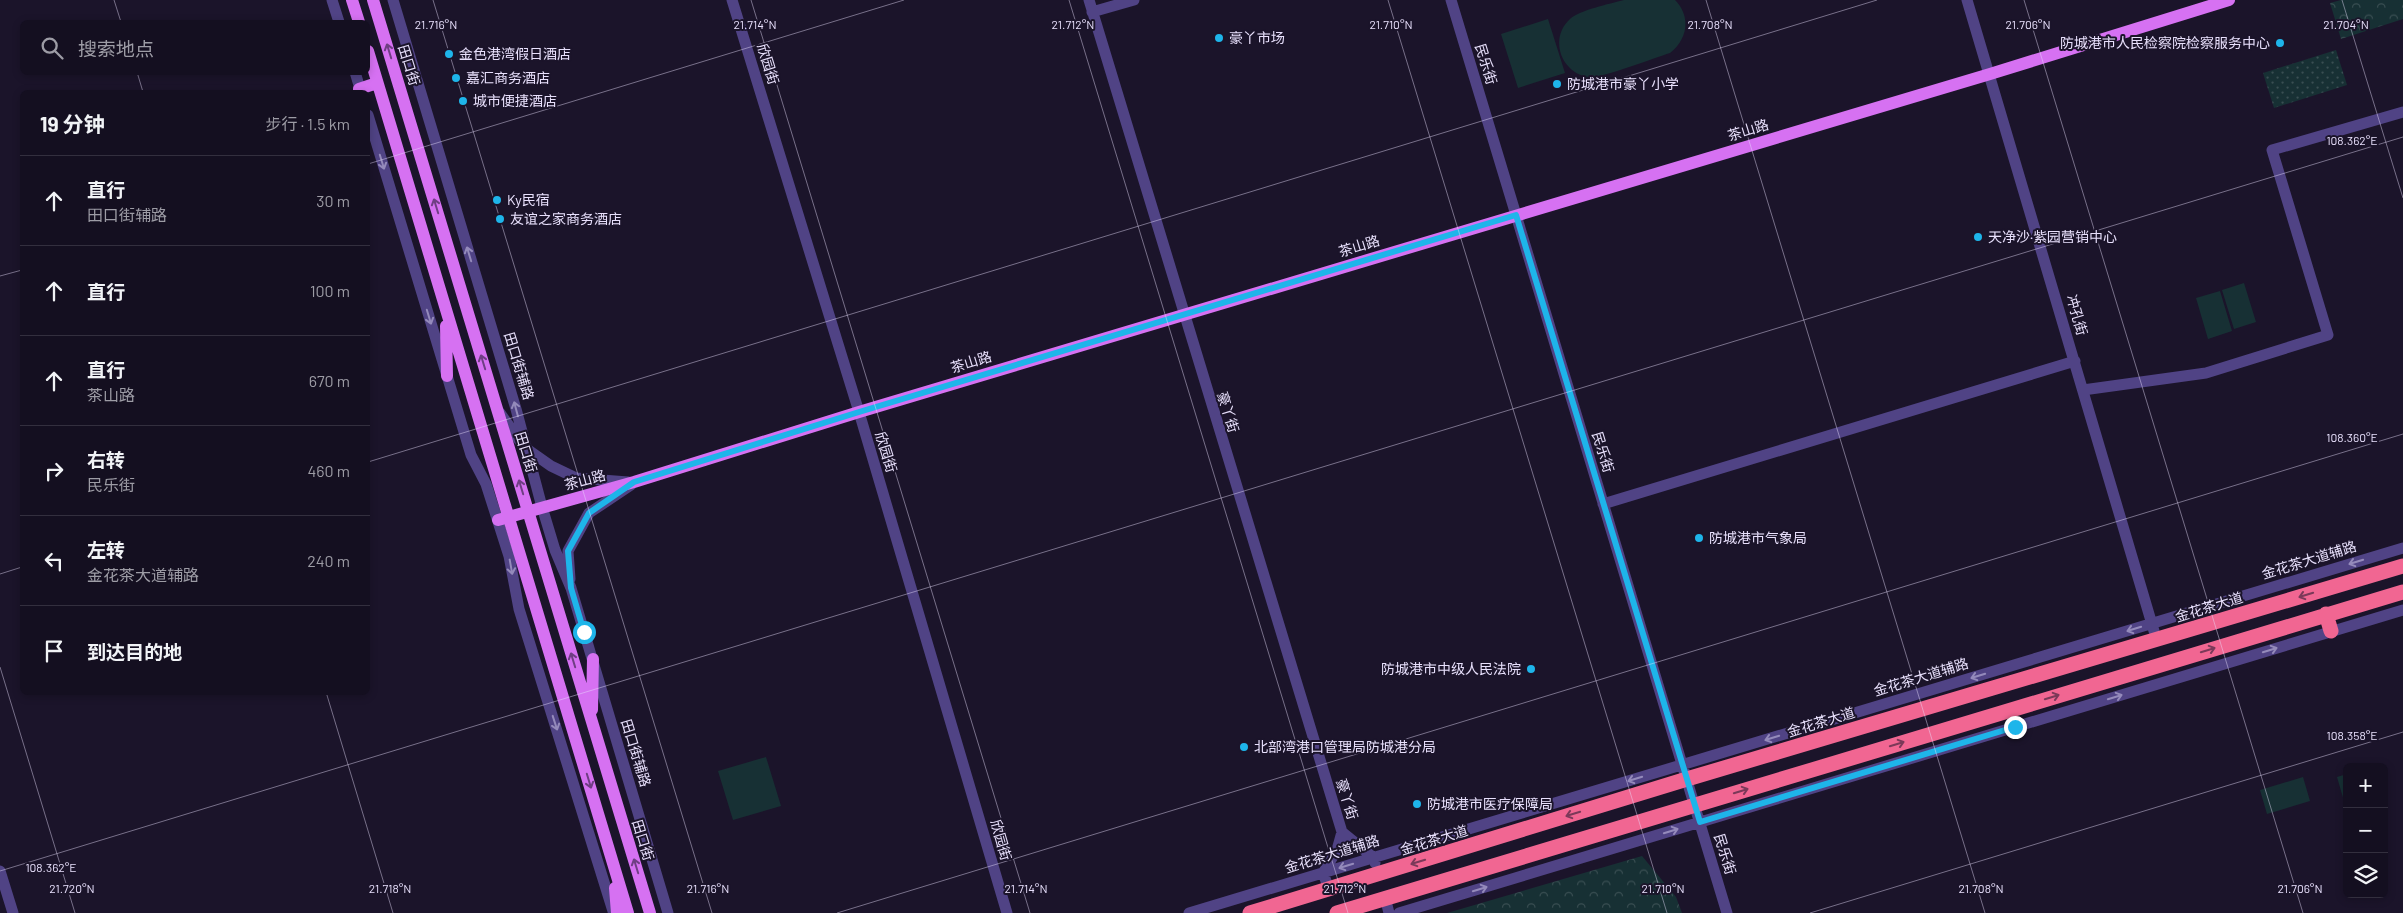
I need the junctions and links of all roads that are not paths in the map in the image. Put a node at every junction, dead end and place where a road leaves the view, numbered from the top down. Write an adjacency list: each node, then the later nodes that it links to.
1 (332, 0): 12 (street)
2 (352, 0): 13 (main road)
3 (374, 0): 28 (main road, 田口街, one-way to 3)
4 (392, 0): 30 (street, 田口街辅路, one-way to 4)
5 (732, 0): 29 (street, 欣园街)
6 (1089, 0): 11 (street, 豪丫街)
7 (1134, 0): 11 (street)
8 (1451, 0): 22 (street, 民乐街)
9 (1967, 0): 15 (street, 冲孔街)
10 (2229, 0): 15 (main road, 茶山路)
11 (1092, 12): 24 (street, 豪丫街)
12 (338, 20)
13 (358, 20)
14 (370, 58): 17 (main road)
15 (1990, 74): 22 (main road, 茶山路); 25 (street, 冲孔街)
16 (355, 75): 18 (street)
17 (377, 84): 19 (main road); 23 (main road)
18 (360, 90)
19 (362, 90)
20 (2403, 112): 27 (street)
21 (370, 122): 26 (street, one-way to 26)
22 (1516, 215): 24 (main road, 茶山路); 32 (street, 民乐街)
23 (446, 311): 26 (main road); 35 (main road)
24 (1182, 314): 29 (main road, 茶山路); 50 (street, 豪丫街)
25 (2075, 361): 27 (street, 冲孔街); 32 (street)
26 (447, 376): 35 (street)
27 (2083, 390): 42 (street, 冲孔街)
28 (497, 408): 30 (street); 34 (main road, 田口街, one-way to 28)
29 (859, 412): 31 (main road, 茶山路); 64 (street, 欣园街)
30 (524, 447): 31 (street); 33 (street, 田口街辅路)
31 (634, 482): 33 (main road, 茶山路); 38 (street)
32 (1603, 504): 47 (street, 民乐街)
33 (542, 507): 34 (main road, 茶山路); 38 (street, 田口街辅路)
34 (528, 511): 35 (main road, 茶山路); 46 (main road, 田口街, one-way to 34)
35 (503, 518): 51 (main road, one-way to 51); 59 (street, one-way to 59)
36 (2403, 548): 42 (street, 金花茶大道辅路, one-way to 42)
37 (2403, 566): 44 (highway, 金花茶大道, one-way to 44)
38 (571, 588): 45 (street, 田口街辅路)
39 (2403, 592): 41 (highway)
40 (2403, 610): 43 (street)
41 (2326, 614): 43 (highway); 48 (highway, one-way to 41)
42 (2152, 623): 44 (street, 冲孔街); 47 (street, 金花茶大道辅路, one-way to 47)
43 (2331, 631): 49 (street, one-way to 43)
44 (2156, 640): 47 (highway, 金花茶大道)
45 (593, 660): 46 (main road); 63 (street, 田口街辅路)
46 (592, 723): 62 (main road, 田口街, one-way to 46)
47 (1684, 772): 48 (street, 民乐街); 52 (street, 金花茶大道辅路, one-way to 52); 55 (highway, 金花茶大道, one-way to 55)
48 (1694, 806): 49 (street, 民乐街); 57 (highway)
49 (1700, 822): 69 (street, one-way to 49); 70 (street, 民乐街)
50 (1342, 832): 52 (street); 54 (street)
51 (612, 858): 60 (main road); 61 (main road)
52 (1374, 858): 54 (street, 金花茶大道辅路, one-way to 54); 55 (street)
53 (0, 870): 58 (street)
54 (1323, 873): 56 (street); 65 (street, 金花茶大道辅路)
55 (1378, 874): 56 (highway, 金花茶大道)
56 (1329, 890): 66 (highway, 金花茶大道)
57 (1385, 898): 67 (highway); 68 (street)
58 (13, 913)
59 (613, 913)
60 (617, 913)
61 (628, 913)
62 (650, 913)
63 (668, 913)
64 (1007, 913)
65 (1189, 913)
66 (1250, 913)
67 (1337, 913)
68 (1389, 913)
69 (1399, 913)
70 (1727, 913)

